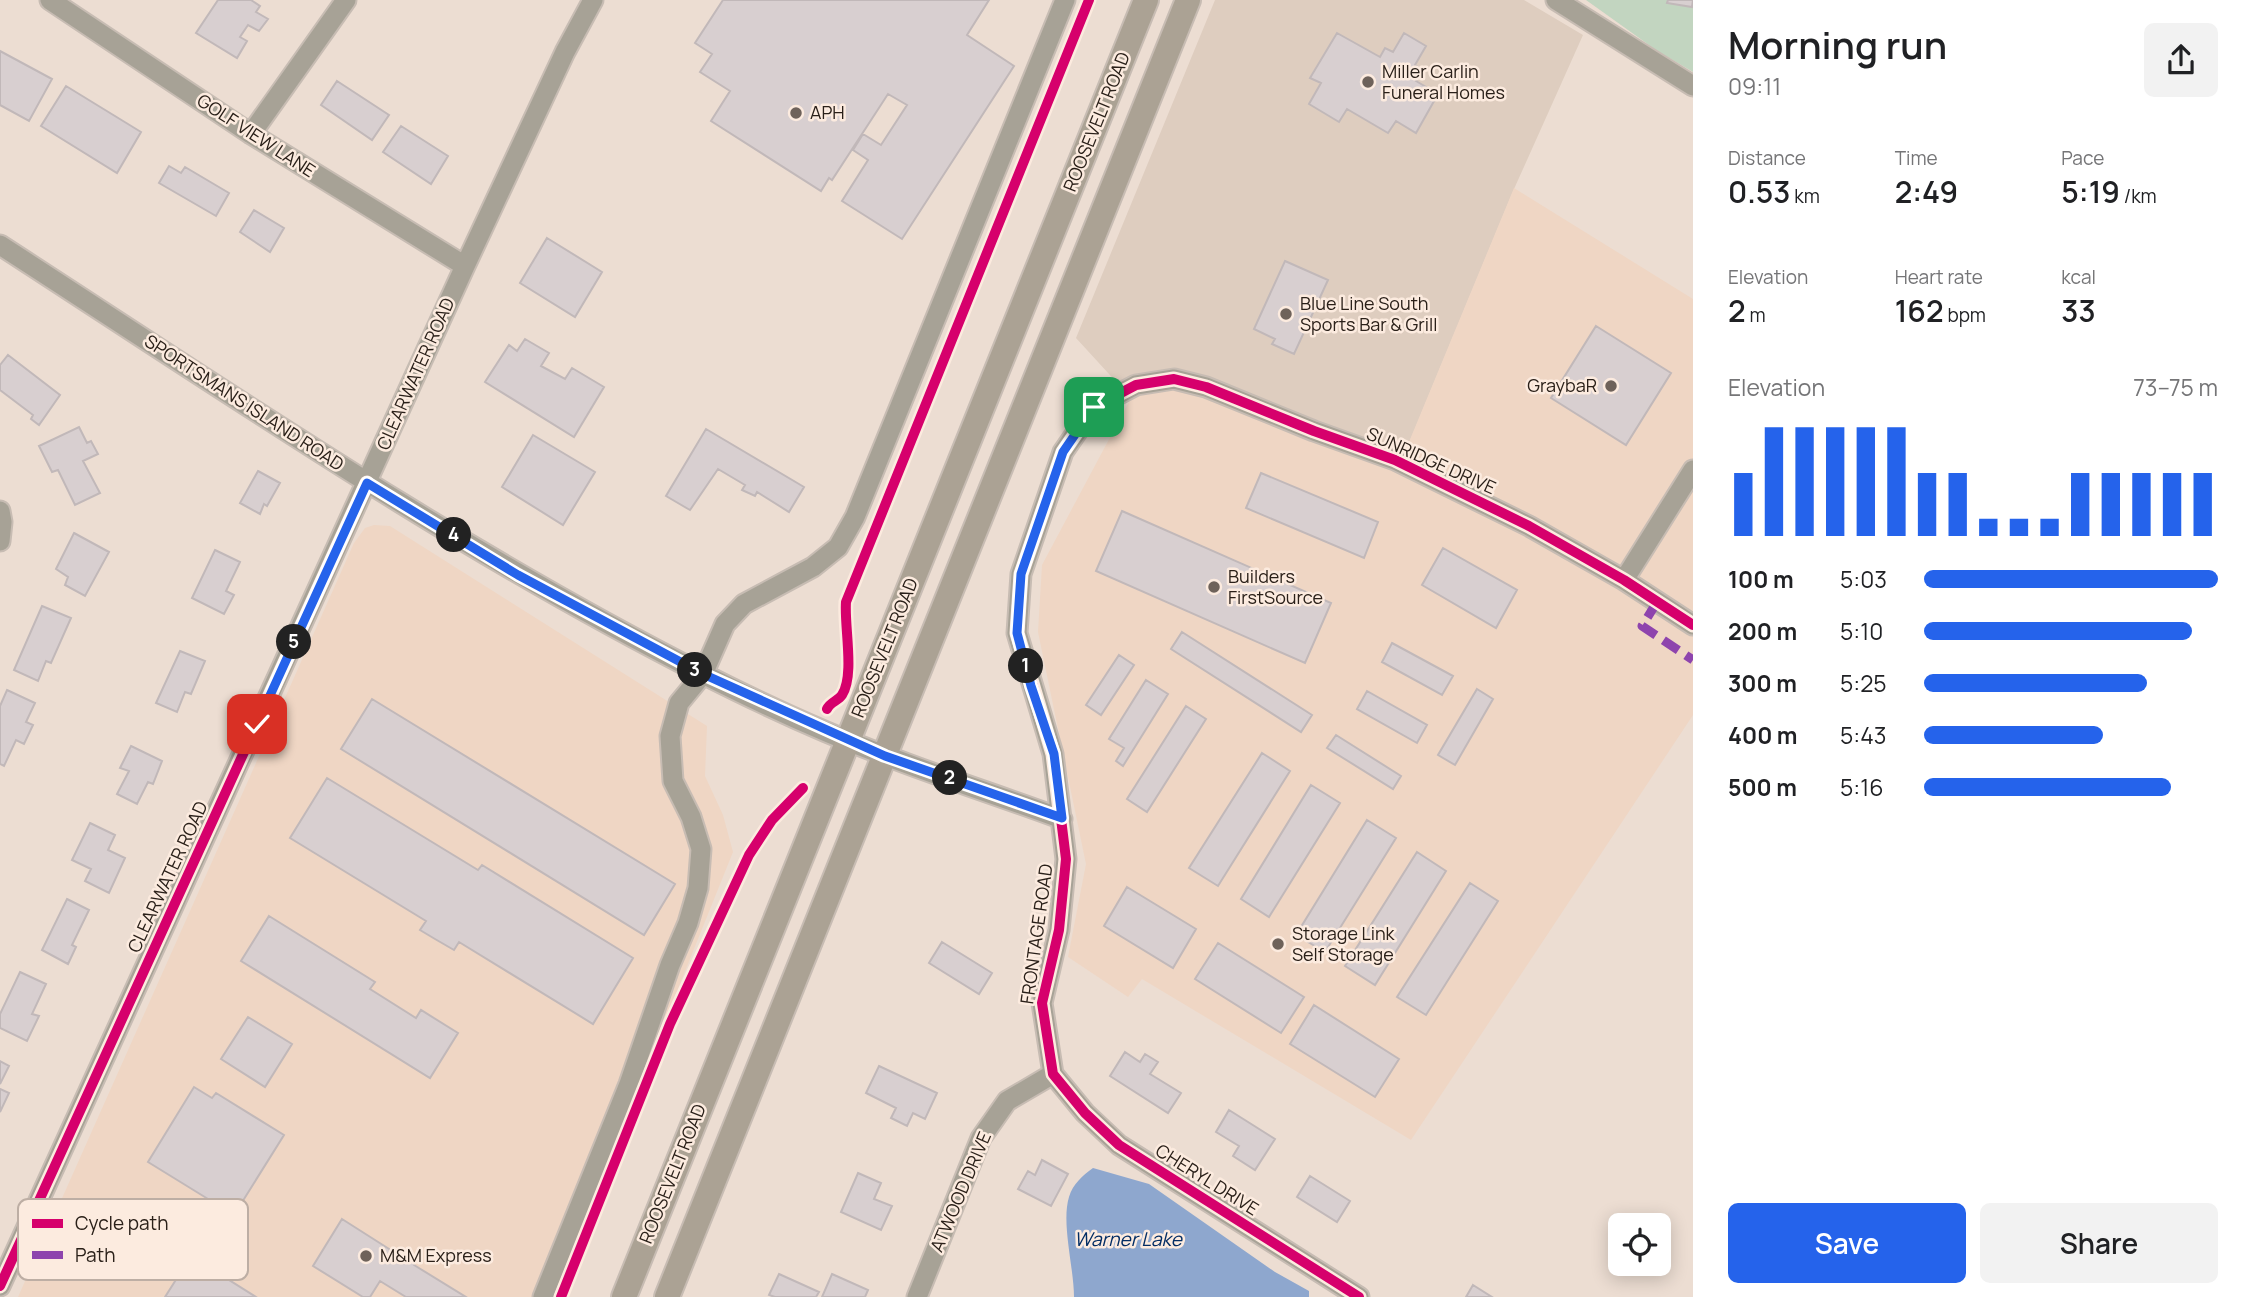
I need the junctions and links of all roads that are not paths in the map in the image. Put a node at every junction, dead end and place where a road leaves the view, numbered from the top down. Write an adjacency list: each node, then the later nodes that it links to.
1 (50, 0): 9 (street, GOLF VIEW LANE)
2 (346, 0): 9 (street)
3 (593, 0): 11 (street, CLEARWATER ROAD)
4 (1065, 0): 19 (street)
5 (1146, 0): 20 (main road, ROOSEVELT ROAD)
6 (1188, 0): 21 (main road)
7 (1556, 0): 8 (street)
8 (1693, 86)
9 (251, 134): 11 (street, GOLF VIEW LANE)
10 (0, 245): 14 (street, SPORTSMANS ISLAND ROAD)
11 (465, 266): 14 (street, CLEARWATER ROAD)
12 (1136, 385): 17 (street, SUNRIDGE DRIVE); 22 (street, FRONTAGE ROAD)
13 (1693, 470): 17 (street)
14 (367, 483): 19 (street, SPORTSMANS ISLAND ROAD); 24 (street, CLEARWATER ROAD)
15 (0, 511): 16 (street)
16 (0, 541)
17 (1624, 580): 18 (street, SUNRIDGE DRIVE)
18 (1693, 625)
19 (703, 674): 20 (street, SPORTSMANS ISLAND ROAD); 27 (street)
20 (848, 740): 21 (street, SPORTSMANS ISLAND ROAD); 28 (main road, ROOSEVELT ROAD)
21 (885, 756): 22 (street, SPORTSMANS ISLAND ROAD); 29 (main road)
22 (1062, 818): 23 (street, FRONTAGE ROAD)
23 (1053, 1074): 30 (street, ATWOOD DRIVE); 31 (street, CHERYL DRIVE)
24 (40, 1199)
25 (18, 1247): 26 (street, CLEARWATER ROAD)
26 (0, 1286)
27 (543, 1297)
28 (624, 1297)
29 (667, 1297)
30 (917, 1297)
31 (1359, 1297)

